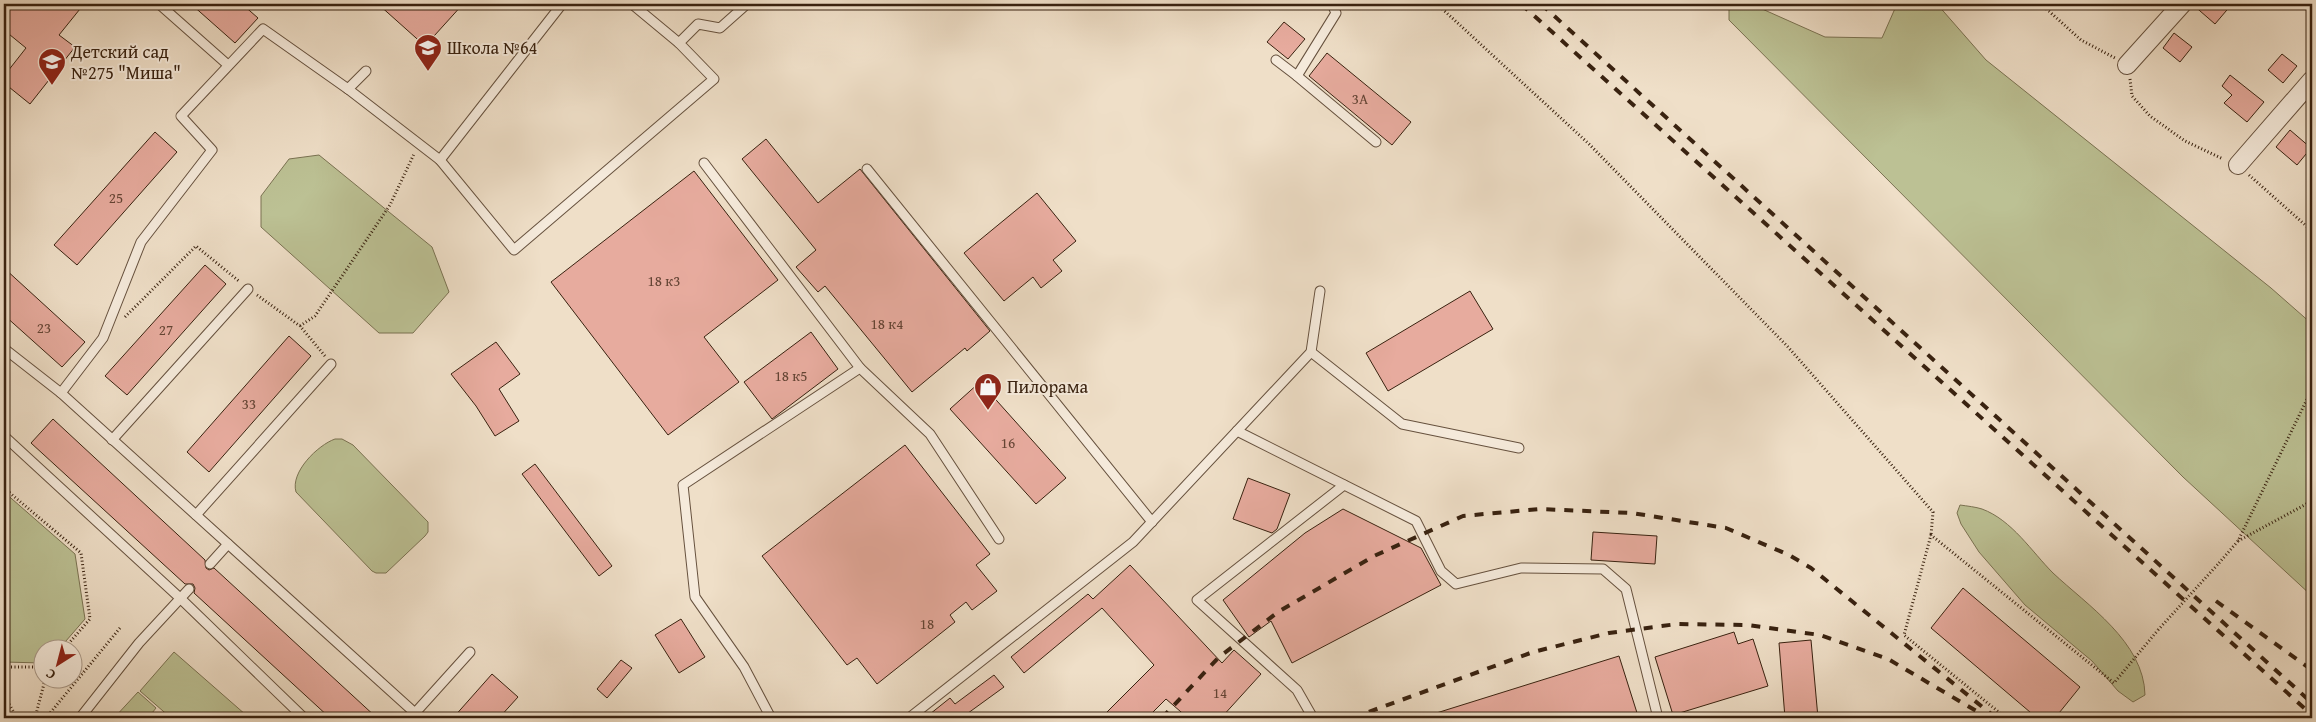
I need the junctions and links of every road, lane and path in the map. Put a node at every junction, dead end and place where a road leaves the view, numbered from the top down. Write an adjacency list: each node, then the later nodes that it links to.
1 (159, 4): 11 (lane)
2 (562, 4): 19 (lane)
3 (632, 4): 9 (lane)
4 (747, 4): 9 (lane)
5 (1332, 4): 14 (lane)
6 (1437, 4): 43 (path)
7 (2042, 4): 12 (path)
8 (2182, 4): 12 (street)
9 (679, 43): 19 (lane)
10 (1276, 60): 14 (lane)
11 (228, 65): 16 (lane); 33 (lane)
12 (2127, 65): 21 (path)
13 (366, 72): 16 (lane)
14 (1297, 76): 17 (lane)
15 (2312, 80): 21 (street)
16 (348, 89): 18 (lane)
17 (1376, 142)
18 (419, 144): 19 (lane); 27 (path)
19 (440, 160)
20 (704, 163): 31 (lane)
21 (2238, 165): 23 (path)
22 (867, 169): 42 (lane)
23 (2312, 231)
24 (248, 289): 26 (path); 27 (path); 36 (lane)
25 (1320, 291): 29 (lane)
26 (123, 319)
27 (300, 326): 30 (path)
28 (4, 350): 33 (lane)
29 (1311, 352): 34 (lane); 37 (lane)
30 (332, 364): 41 (lane)
31 (860, 368): 44 (lane); 63 (lane)
32 (2312, 389): 45 (path)
33 (61, 393): 36 (lane)
34 (1237, 431): 38 (lane); 42 (lane)
35 (4, 436): 49 (lane)
36 (112, 440): 41 (lane)
37 (1519, 448)
38 (1344, 484): 65 (lane); 66 (lane)
39 (4, 488): 51 (path)
40 (2312, 501): 45 (path)
41 (196, 515): 46 (lane)
42 (1152, 522): 64 (lane)
43 (1932, 534): 45 (path, bridge); 67 (path)
44 (999, 539)
45 (2238, 541)
46 (228, 544): 47 (lane); 52 (lane)
47 (210, 564)
48 (189, 589): 49 (lane)
49 (180, 598): 61 (lane); 62 (lane)
50 (120, 628): 55 (path)
51 (72, 640)
52 (470, 652)
53 (4, 667): 54 (path)
54 (32, 667)
55 (83, 672): 60 (path)
56 (42, 690): 59 (path)
57 (4, 696): 58 (path)
58 (17, 718)
59 (35, 718)
60 (46, 718)
61 (80, 718)
62 (304, 718)
63 (771, 718)
64 (909, 718)
65 (1313, 718)
66 (1658, 718)
67 (2006, 718)

